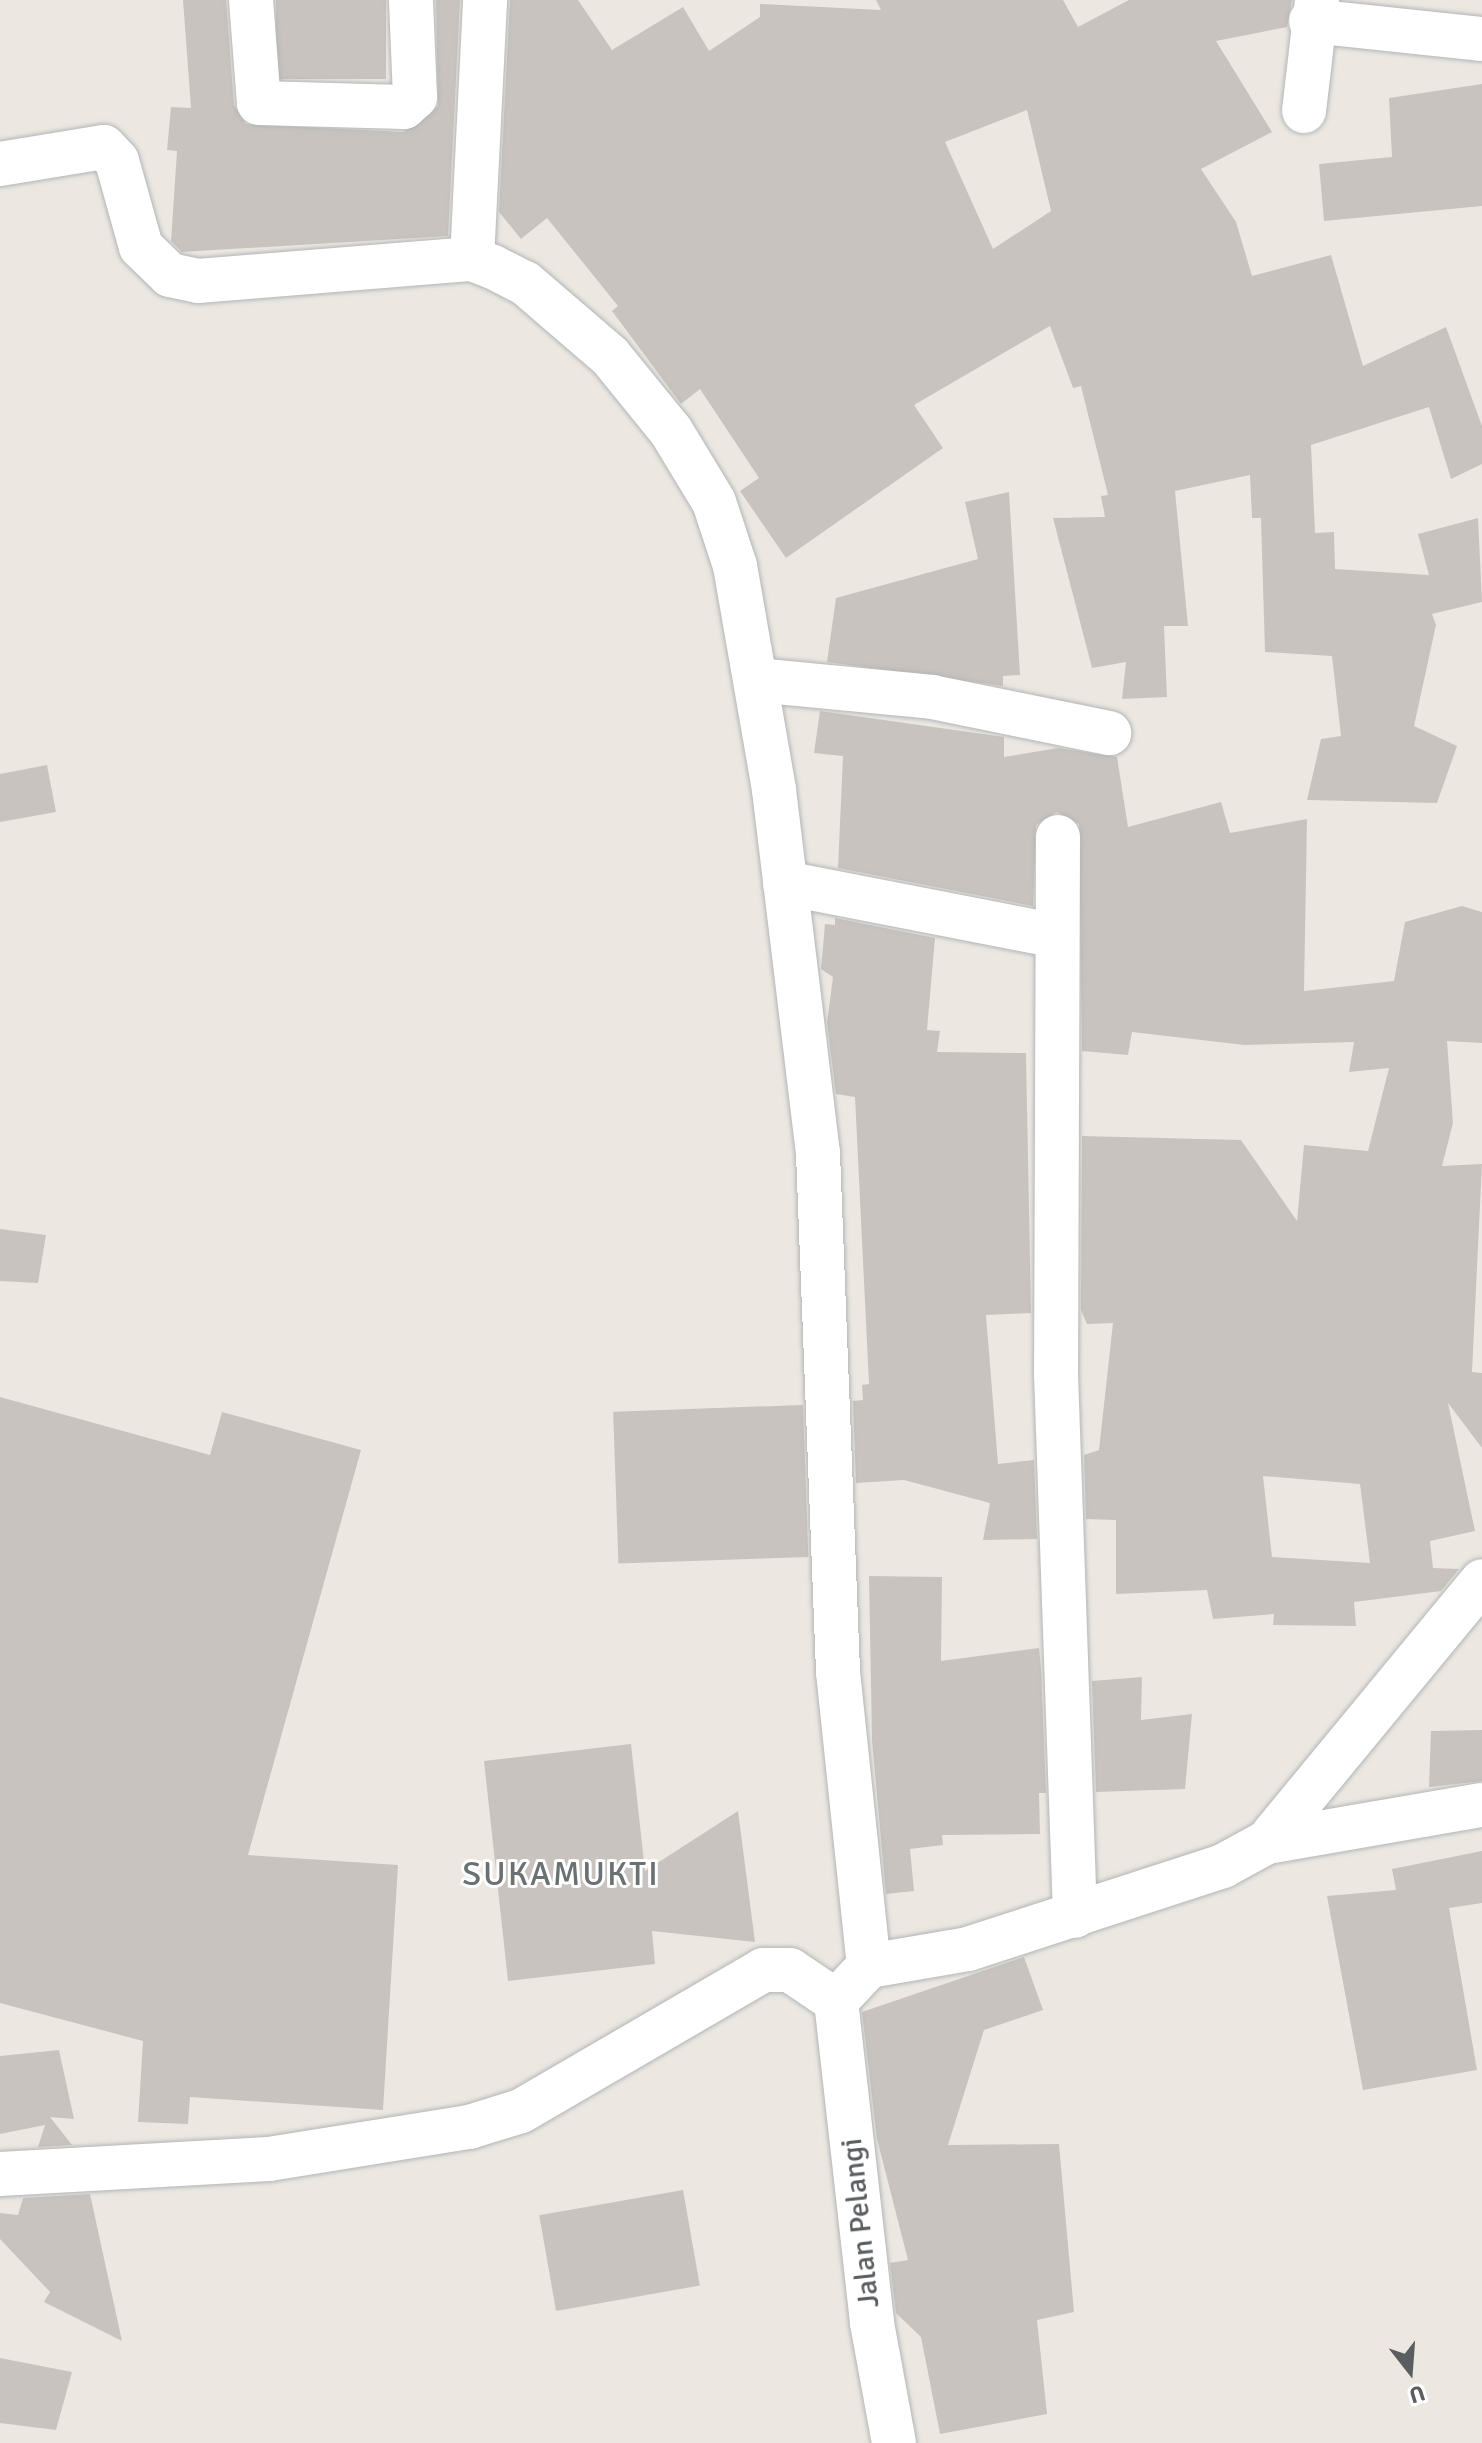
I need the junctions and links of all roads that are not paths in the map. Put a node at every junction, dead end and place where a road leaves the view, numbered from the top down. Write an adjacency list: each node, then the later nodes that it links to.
1 (251, 0): 2 (street)
2 (411, 0)
3 (485, 0): 8 (street)
4 (1314, 11): 5 (street); 6 (street)
5 (1482, 39)
6 (1304, 111)
7 (0, 164): 8 (street)
8 (472, 259): 9 (street)
9 (756, 680): 10 (street); 12 (street)
10 (1109, 733)
11 (1058, 837): 13 (street)
12 (785, 883): 13 (street); 18 (street)
13 (1057, 936): 17 (street)
14 (1482, 1581): 16 (street)
15 (1482, 1805): 16 (street)
16 (1267, 1842): 17 (street)
17 (1075, 1916): 18 (street)
18 (869, 1966): 19 (street)
19 (836, 2001): 20 (street); 21 (street, Jalan Pelangi)
20 (0, 2174)
21 (894, 2443)

